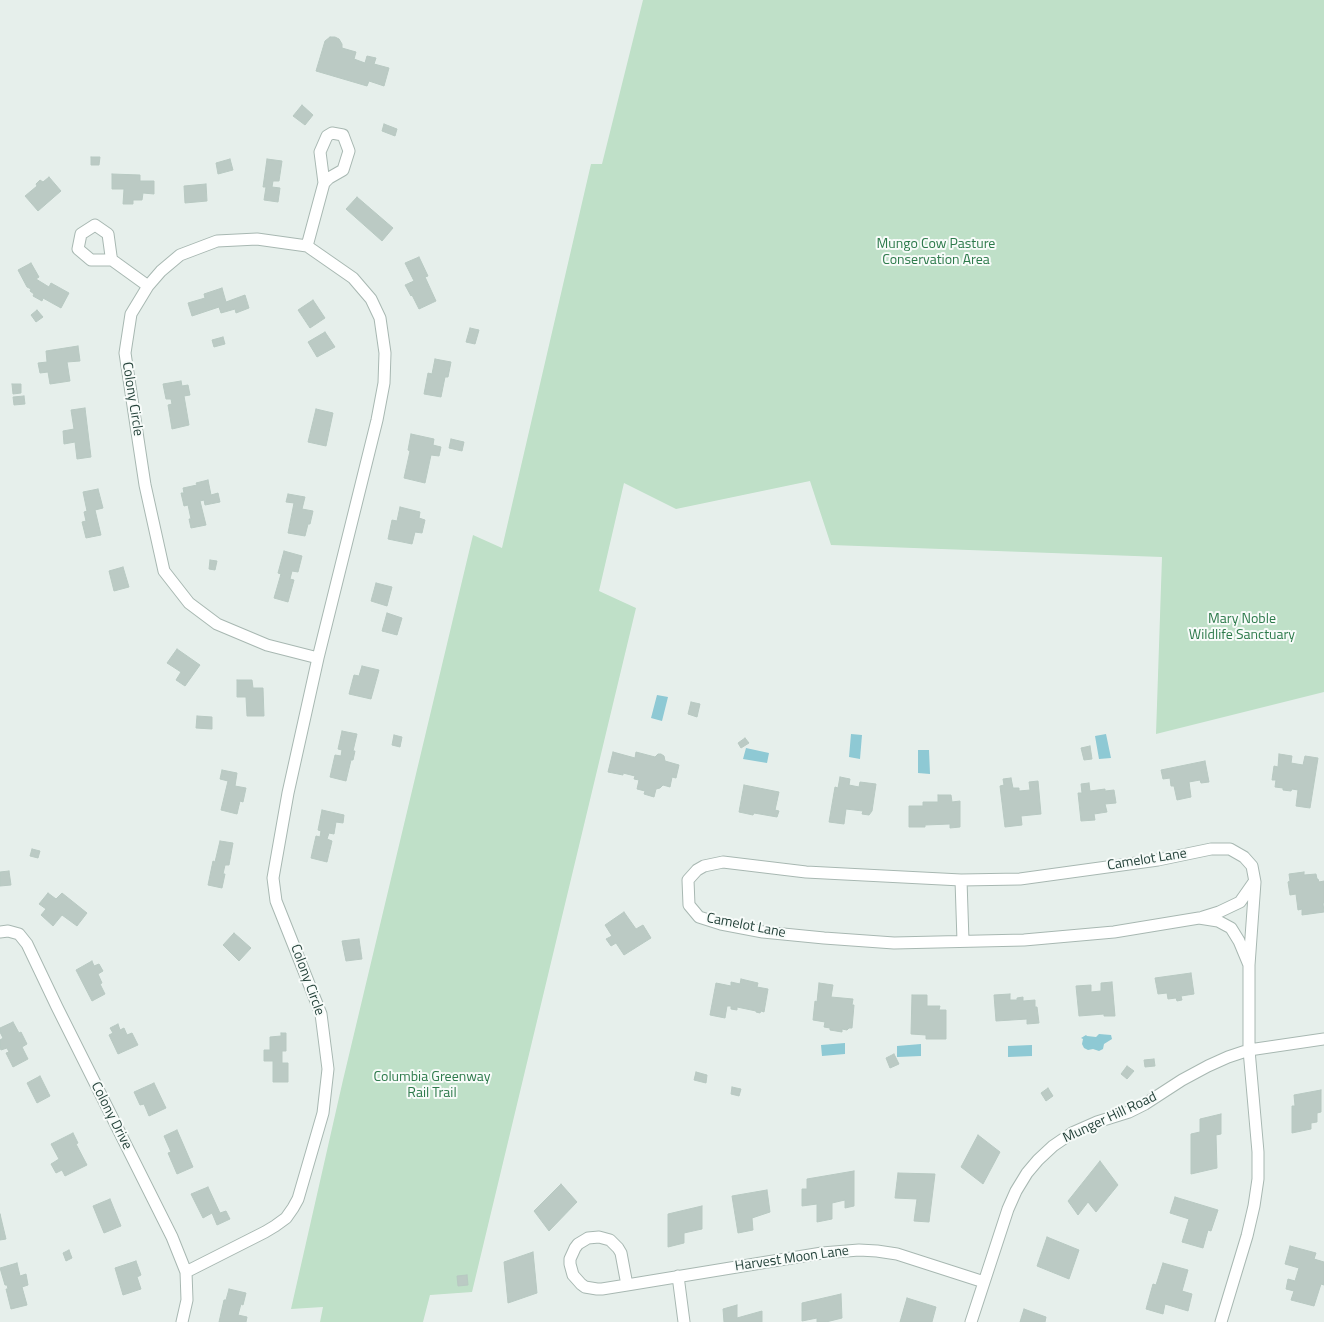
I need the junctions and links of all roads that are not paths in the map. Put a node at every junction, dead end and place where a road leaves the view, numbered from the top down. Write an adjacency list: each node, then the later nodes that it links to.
1 (324, 183): 2 (street)
2 (307, 246): 4 (street, Colony Circle); 5 (street, Colony Circle)
3 (112, 260): 4 (street)
4 (148, 286): 5 (street, Colony Circle)
5 (318, 658): 14 (street, Colony Circle)
6 (961, 880): 7 (street, Camelot Lane); 10 (street); 10 (street, Camelot Lane)
7 (1255, 882): 8 (street, Camelot Lane); 11 (street, Camelot Lane)
8 (1199, 918): 10 (street, Camelot Lane); 11 (street, Camelot Lane)
9 (0, 932): 14 (street, Colony Drive)
10 (963, 941)
11 (1249, 965): 13 (street, Camelot Lane)
12 (1324, 1039): 13 (street, Munger Hill Road)
13 (1249, 1050): 16 (street, Munger Hill Road); 21 (street, Camelot Lane)
14 (186, 1272): 18 (street, Colony Drive)
15 (678, 1276): 16 (street, Harvest Moon Lane); 17 (street, Harvest Moon Lane); 19 (street)
16 (984, 1282): 20 (street, Munger Hill Road)
17 (627, 1285): 17 (street, Harvest Moon Lane)
18 (182, 1322)
19 (684, 1322)
20 (972, 1322)
21 (1221, 1322)

